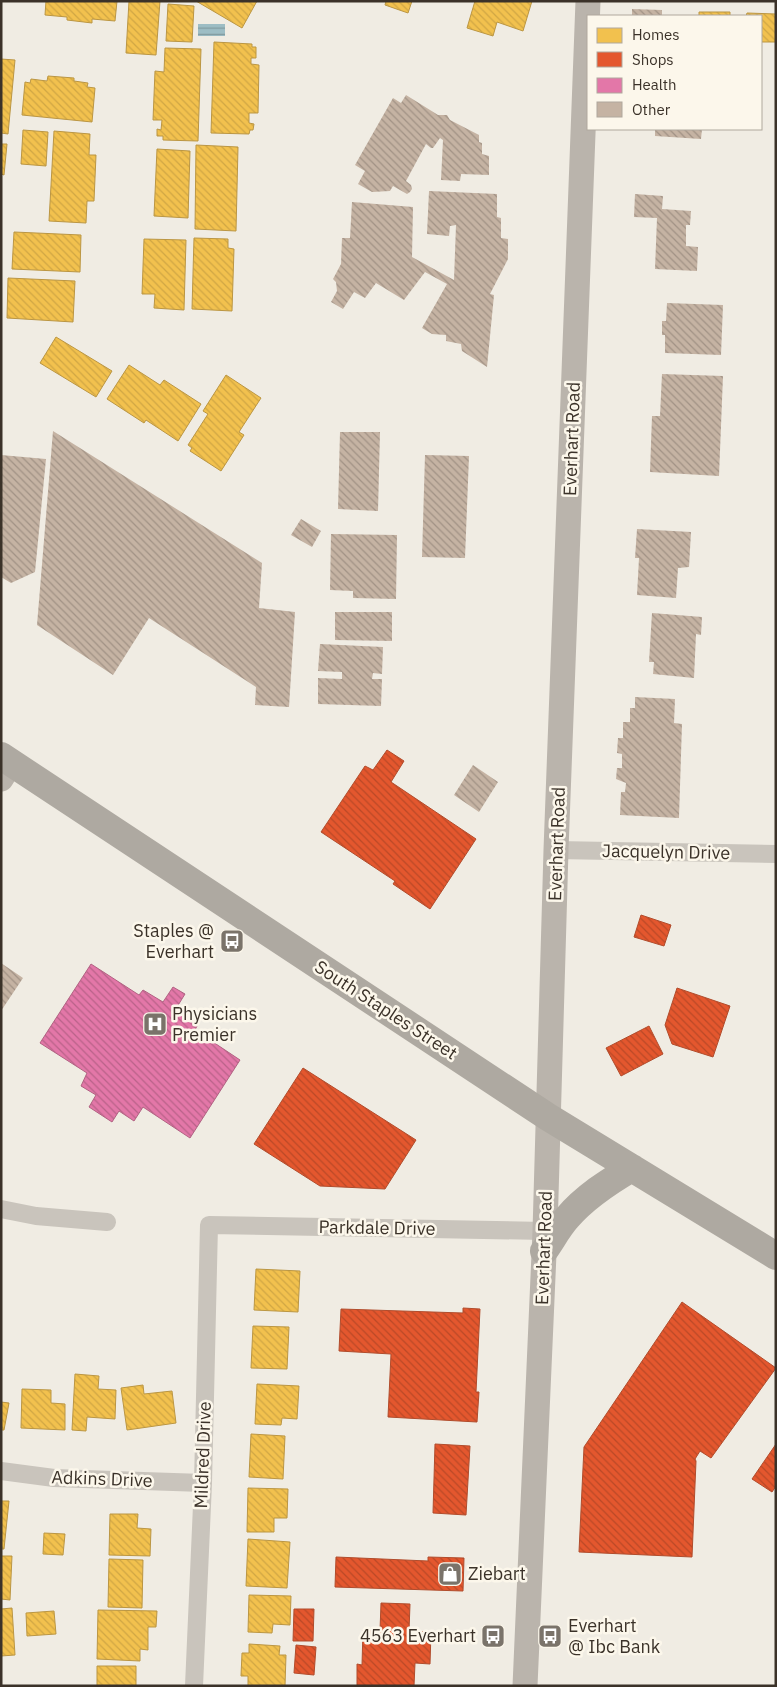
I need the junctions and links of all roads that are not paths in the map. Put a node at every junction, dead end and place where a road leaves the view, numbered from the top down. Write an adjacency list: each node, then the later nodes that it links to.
1 (588, 1): 2 (main road, Everhart Road)
2 (587, 15)
3 (587, 28): 5 (main road, Everhart Road)
4 (5, 766): 7 (main road, South Staples Street)
5 (556, 850): 6 (street, Jacquelyn Drive); 7 (main road, Everhart Road)
6 (776, 854)
7 (548, 1117): 8 (main road, South Staples Street); 12 (main road, Everhart Road)
8 (632, 1168): 12 (main road); 13 (main road, South Staples Street)
9 (1, 1210): 10 (street)
10 (107, 1222)
11 (209, 1225): 12 (street, Parkdale Drive); 15 (street, Mildred Drive)
12 (545, 1241): 17 (main road, Everhart Road)
13 (776, 1256)
14 (1, 1470): 15 (street, Adkins Drive)
15 (203, 1483): 16 (street, Mildred Drive)
16 (194, 1686)
17 (525, 1686)

